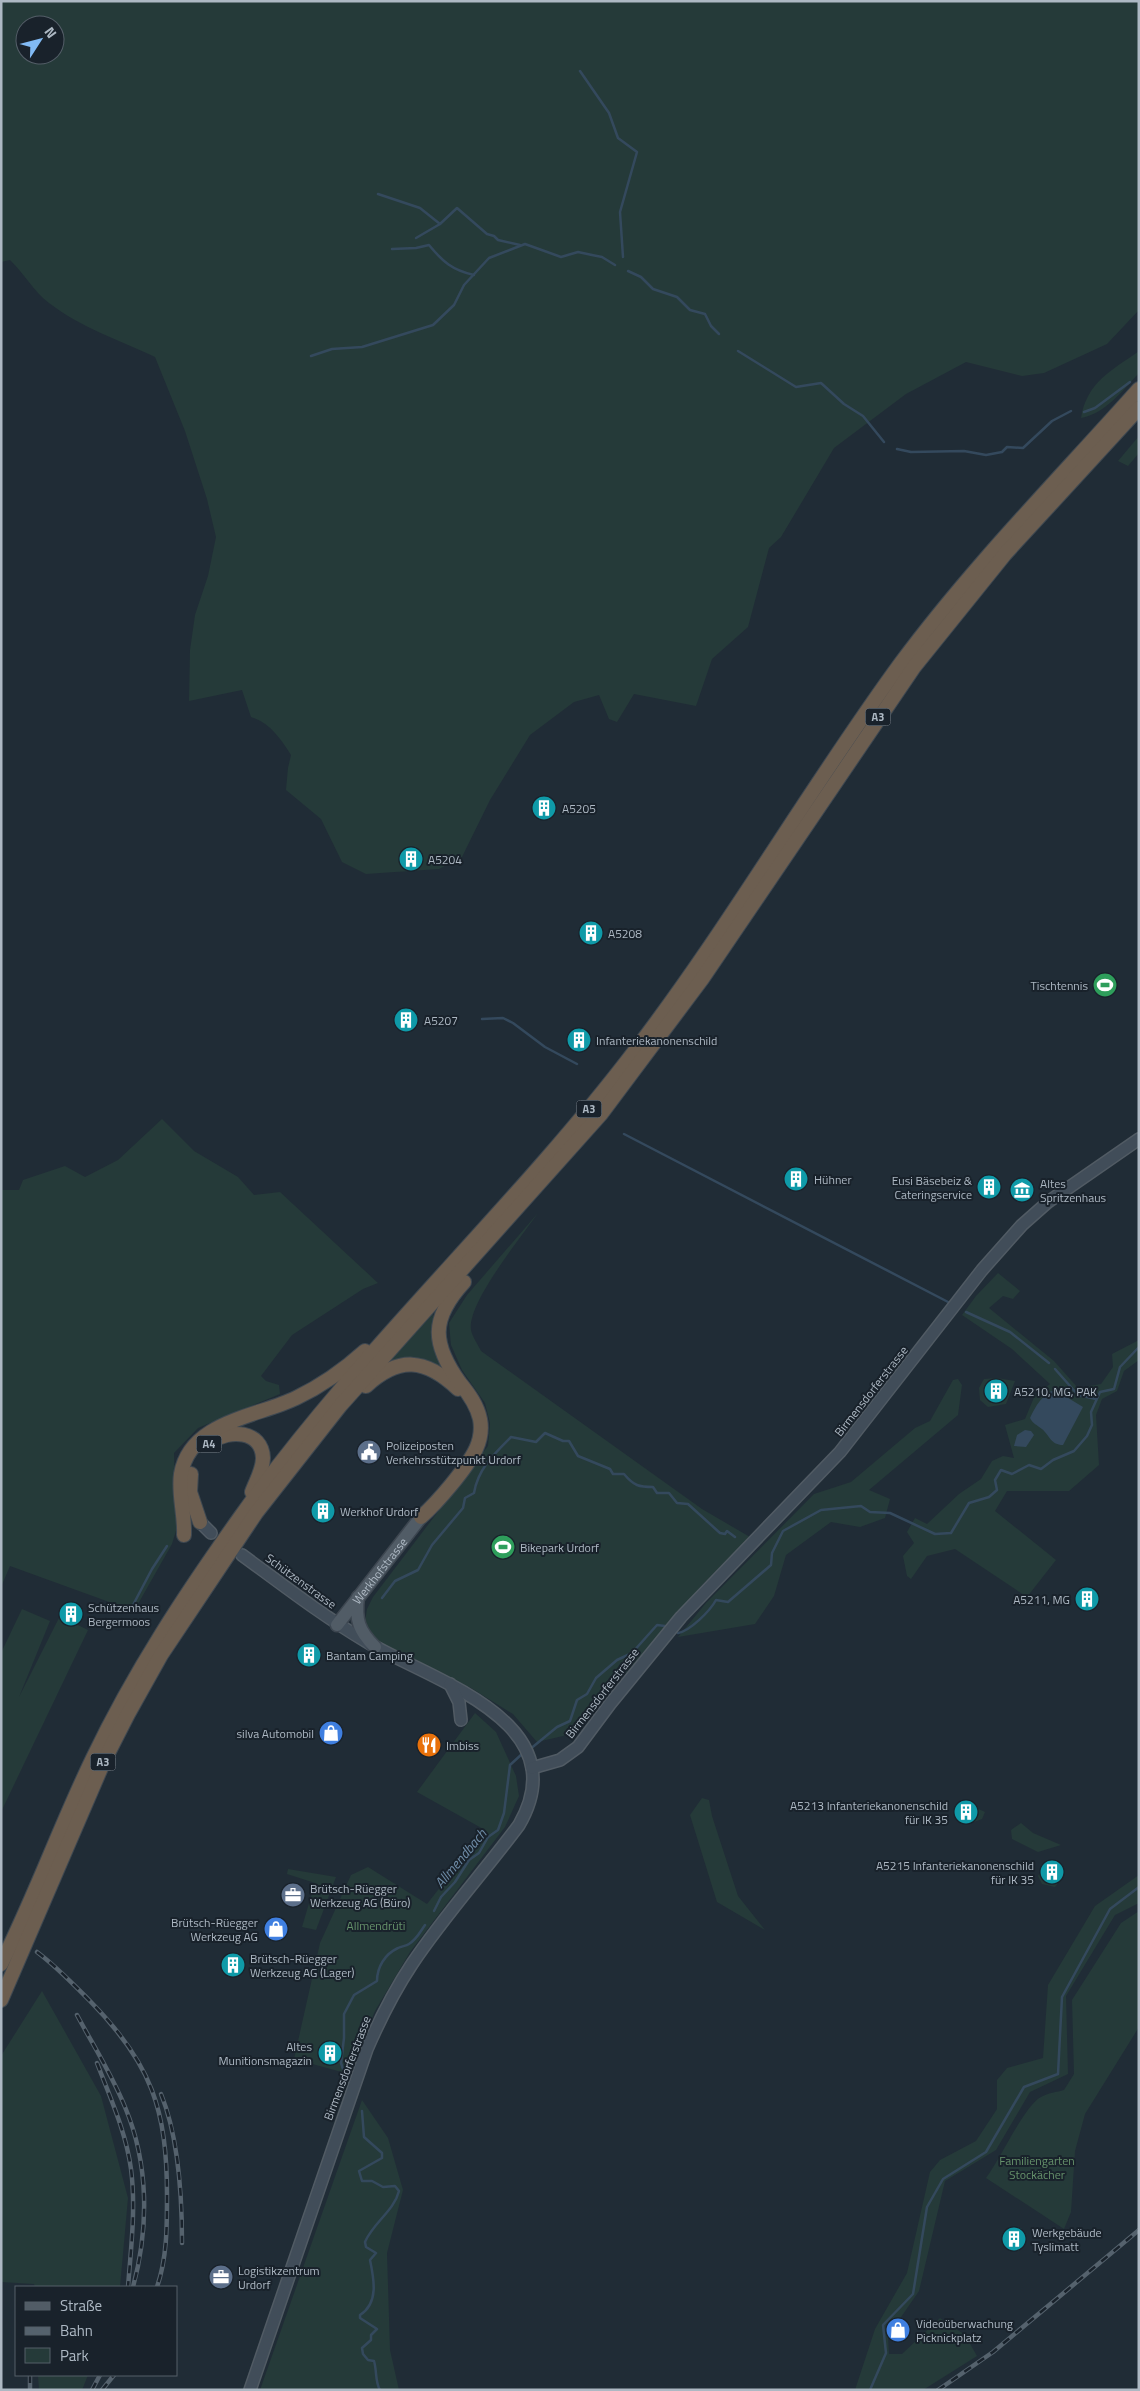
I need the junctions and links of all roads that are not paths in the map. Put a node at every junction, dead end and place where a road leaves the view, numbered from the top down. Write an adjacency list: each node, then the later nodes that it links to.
1 (1139, 390): 5 (highway, A3)
2 (1139, 408): 4 (highway, A3)
3 (1139, 1139): 20 (main road, Birmensdorferstrasse)
4 (496, 1233): 6 (highway); 7 (highway, A3)
5 (420, 1300): 8 (highway, A4); 9 (highway, A3)
6 (448, 1374): 7 (highway); 10 (highway)
7 (315, 1436): 22 (highway, A3)
8 (181, 1488): 11 (highway, A4); 13 (highway, A4)
9 (241, 1515): 11 (highway, A4); 21 (highway, A3)
10 (421, 1517): 15 (main road, Werkhofstrasse)
11 (200, 1522): 12 (main road)
12 (211, 1533)
13 (184, 1534)
14 (242, 1555): 16 (main road, Schützenstrasse)
15 (358, 1598): 16 (main road, Werkhofstrasse); 17 (main road)
16 (337, 1625): 17 (main road, Schützenstrasse)
17 (375, 1647): 18 (main road, Schützenstrasse)
18 (450, 1684): 19 (main road); 20 (main road, Schützenstrasse)
19 (461, 1720)
20 (531, 1764): 23 (main road, Birmensdorferstrasse)
21 (1, 1964)
22 (1, 2000)
23 (250, 2390)

